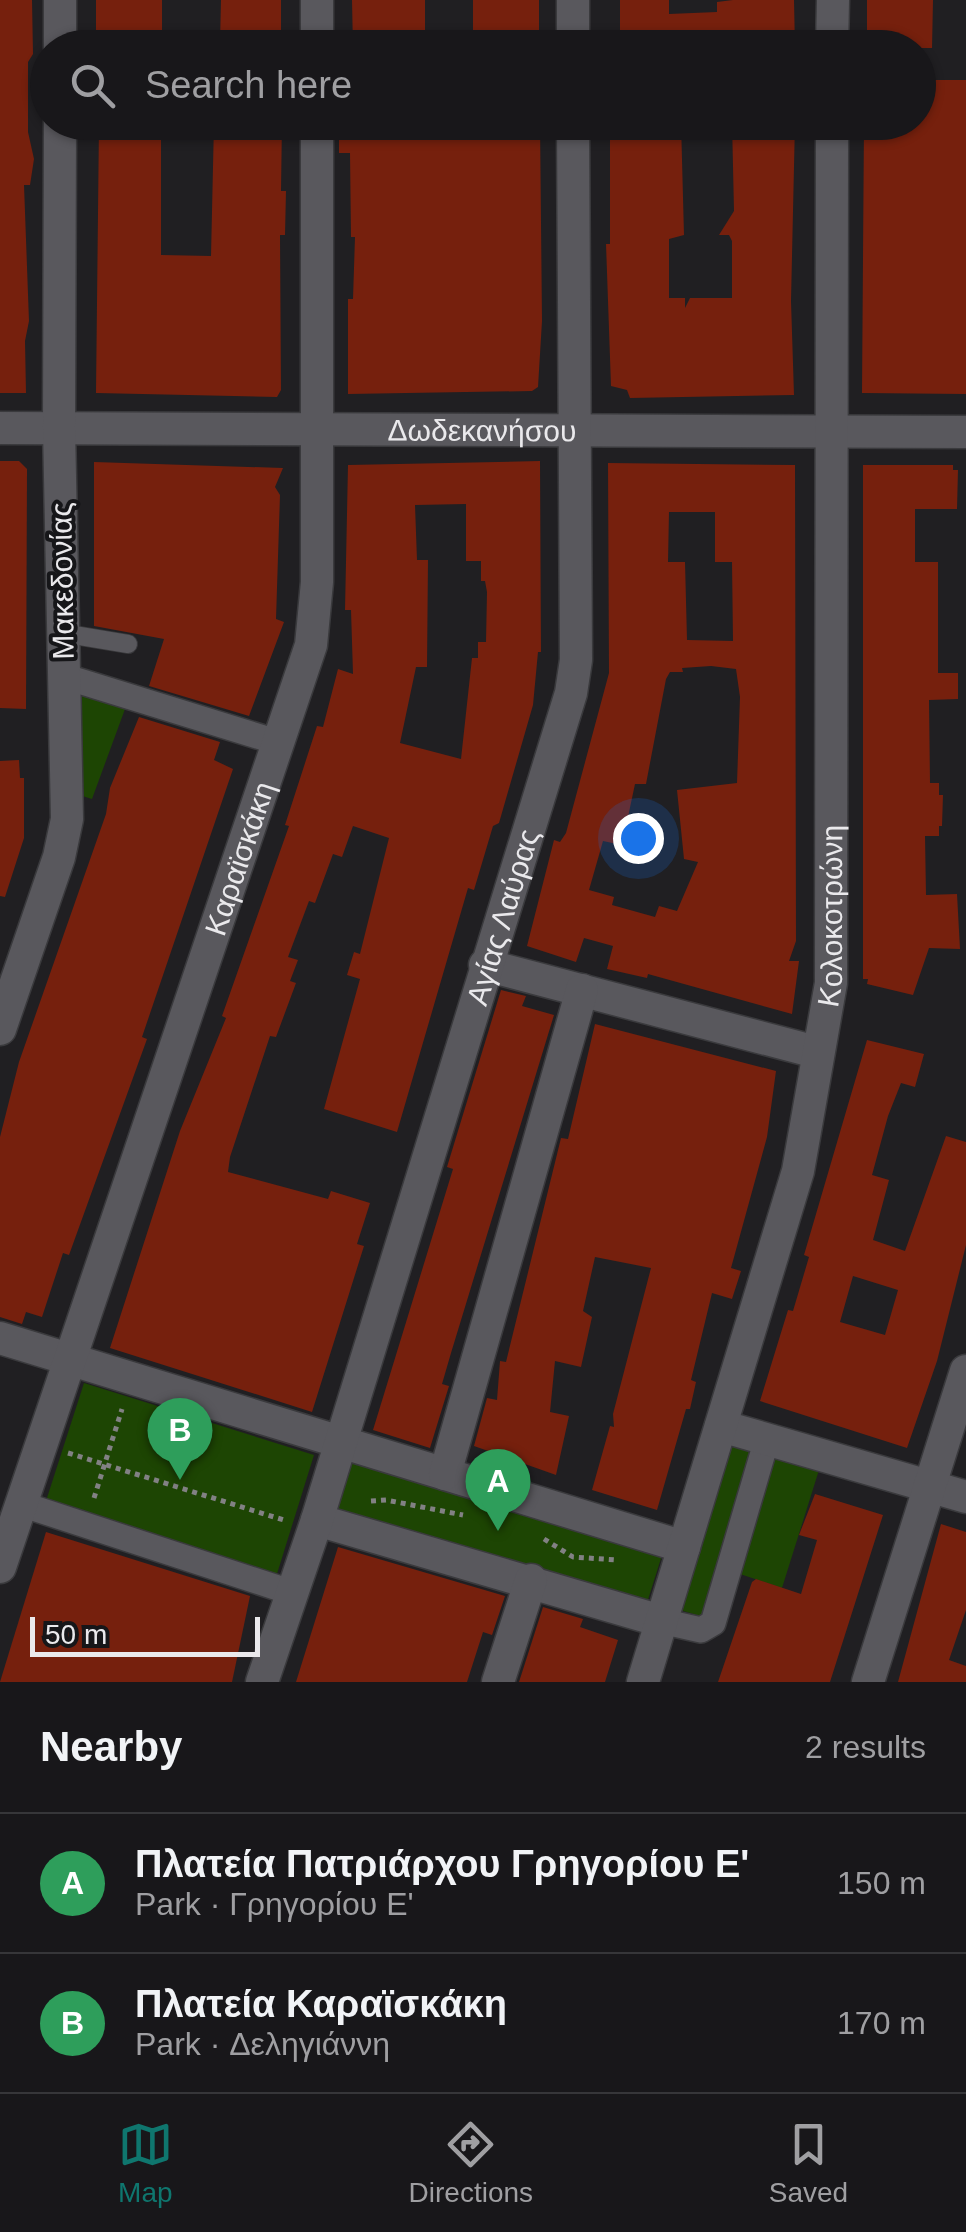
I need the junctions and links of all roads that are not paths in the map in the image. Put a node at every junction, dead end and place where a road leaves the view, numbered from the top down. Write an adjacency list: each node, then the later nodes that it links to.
1 (60, 0): 5 (street)
2 (318, 0): 6 (street)
3 (574, 0): 7 (street)
4 (832, 0): 8 (street)
5 (60, 30)
6 (317, 30)
7 (573, 30)
8 (832, 30)
9 (60, 140): 14 (street, Μακεδονίας)
10 (317, 140): 15 (street, Καραϊσκάκη)
11 (573, 140): 16 (street, Αγίας Λαύρας)
12 (832, 140): 17 (street, Κολοκοτρώνη)
13 (0, 428): 14 (street, Δωδεκανήσου)
14 (59, 428): 15 (street, Δωδεκανήσου); 19 (street, Μακεδονίας)
15 (316, 428): 16 (street, Δωδεκανήσου); 22 (street, Καραϊσκάκη)
16 (572, 430): 17 (street, Δωδεκανήσου); 23 (street, Αγίας Λαύρας)
17 (829, 432): 18 (street, Δωδεκανήσου); 26 (street, Κολοκοτρώνη)
18 (966, 432)
19 (62, 632): 20 (lane); 21 (street, Μακεδονίας)
20 (128, 644)
21 (63, 676): 22 (street); 25 (street, Μακεδονίας)
22 (280, 744): 28 (street, Καραϊσκάκη)
23 (486, 965): 24 (street); 32 (street, Αγίας Λαύρας)
24 (582, 990): 26 (street); 33 (street)
25 (0, 1028)
26 (816, 1052): 30 (street, Κολοκοτρώνη)
27 (0, 1338): 28 (street)
28 (68, 1359): 32 (street); 36 (street, Καραϊσκάκη)
29 (966, 1371): 34 (street)
30 (722, 1426): 31 (street); 38 (street, Κολοκοτρώνη)
31 (767, 1439): 34 (street); 42 (street)
32 (340, 1442): 33 (street); 37 (street, Αγίας Λαύρας)
33 (445, 1474): 38 (street)
34 (930, 1485): 35 (street); 46 (street)
35 (966, 1496)
36 (21, 1504): 39 (street, Καραϊσκάκη); 41 (street)
37 (319, 1524): 40 (street); 41 (street, Αγίας Λαύρας)
38 (684, 1547): 42 (street, Κολοκοτρώνη)
39 (0, 1568)
40 (530, 1580): 42 (street); 44 (street)
41 (290, 1592): 43 (street, Αγίας Λαύρας)
42 (661, 1620): 45 (street, Κολοκοτρώνη)
43 (262, 1682)
44 (498, 1682)
45 (643, 1682)
46 (868, 1682)

